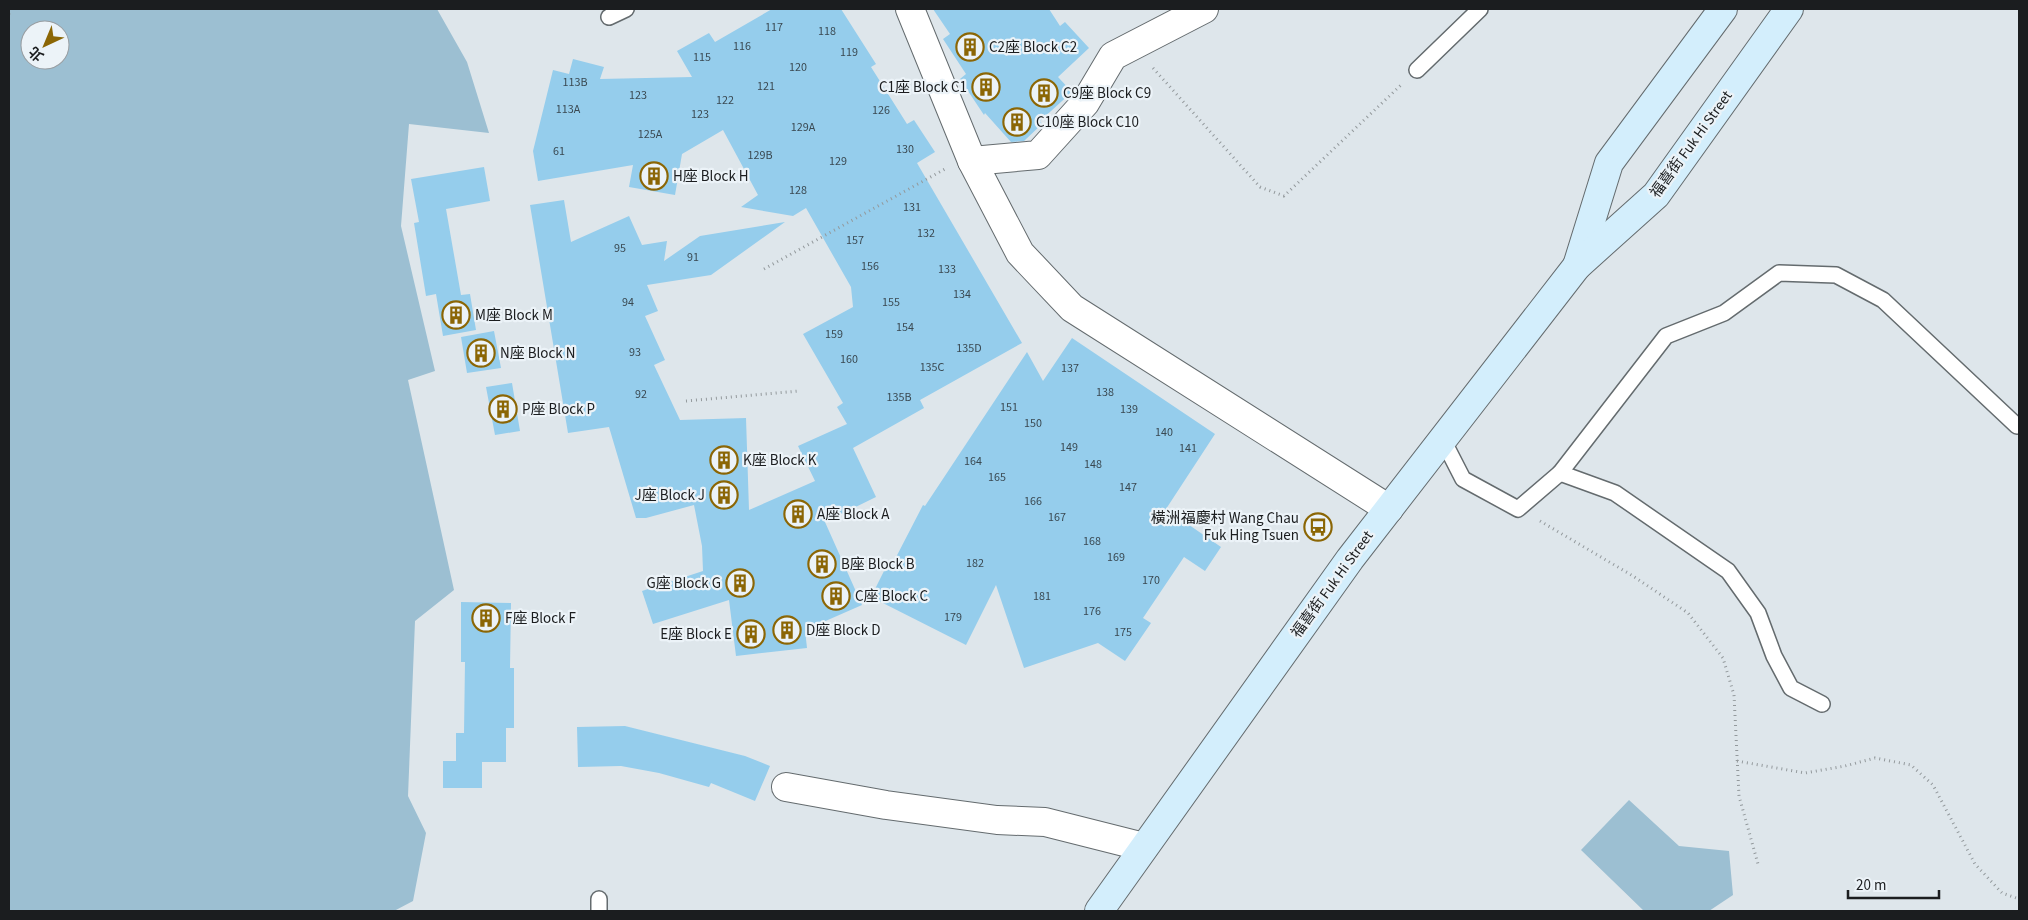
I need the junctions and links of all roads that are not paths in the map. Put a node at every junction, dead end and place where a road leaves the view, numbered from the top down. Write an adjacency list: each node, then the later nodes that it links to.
1 (626, 9): 7 (lane)
2 (910, 9): 9 (street)
3 (1204, 9): 9 (street)
4 (1477, 9): 8 (lane)
5 (1723, 9): 10 (street, 福喜街 Fuk Hi Street)
6 (1789, 9): 10 (street, 福喜街 Fuk Hi Street)
7 (609, 17)
8 (1417, 70)
9 (971, 158): 14 (street)
10 (1577, 266): 12 (street, 福喜街 Fuk Hi Street)
11 (2017, 426): 13 (lane)
12 (1443, 440): 13 (lane); 14 (street, 福喜街 Fuk Hi Street)
13 (1560, 473): 15 (lane)
14 (1389, 509): 17 (street, 福喜街 Fuk Hi Street)
15 (1822, 704)
16 (786, 787): 17 (street)
17 (1144, 847): 18 (street, 福喜街 Fuk Hi Street)
18 (1098, 911)

